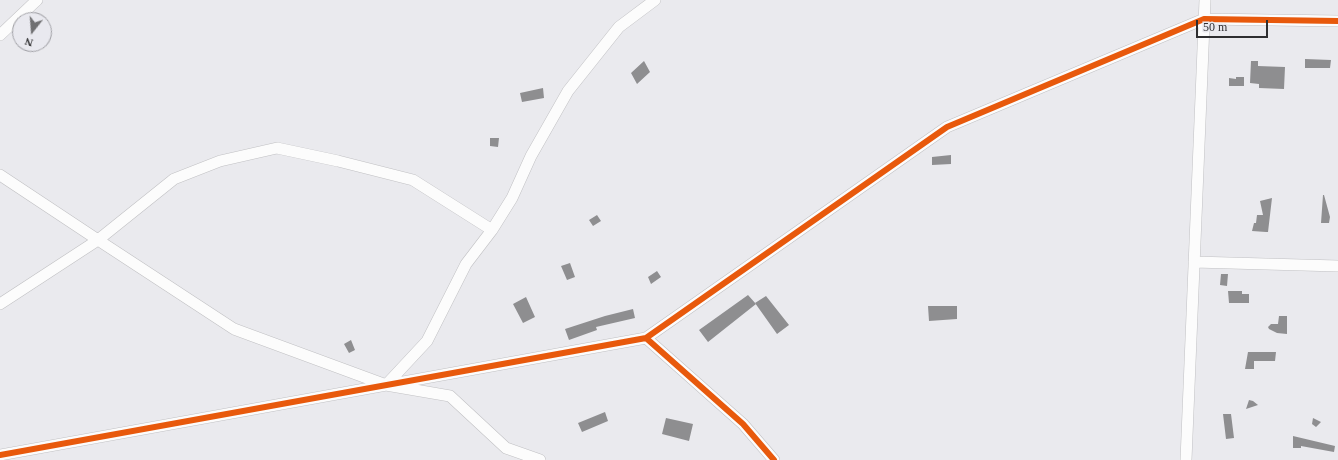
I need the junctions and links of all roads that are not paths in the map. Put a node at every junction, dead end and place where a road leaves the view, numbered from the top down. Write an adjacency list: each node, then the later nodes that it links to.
1 (36, 0): 6 (street)
2 (655, 0): 8 (street)
3 (1205, 0): 4 (street)
4 (1204, 18): 5 (street); 10 (street); 13 (street)
5 (1338, 21)
6 (0, 35)
7 (0, 175): 9 (street)
8 (492, 230): 9 (street); 14 (street)
9 (98, 240): 12 (street); 14 (street)
10 (1194, 262): 11 (street); 18 (street)
11 (1338, 266)
12 (0, 304)
13 (646, 338): 14 (street); 17 (street)
14 (386, 385): 15 (street); 16 (street)
15 (0, 455)
16 (540, 460)
17 (774, 460)
18 (1186, 460)

